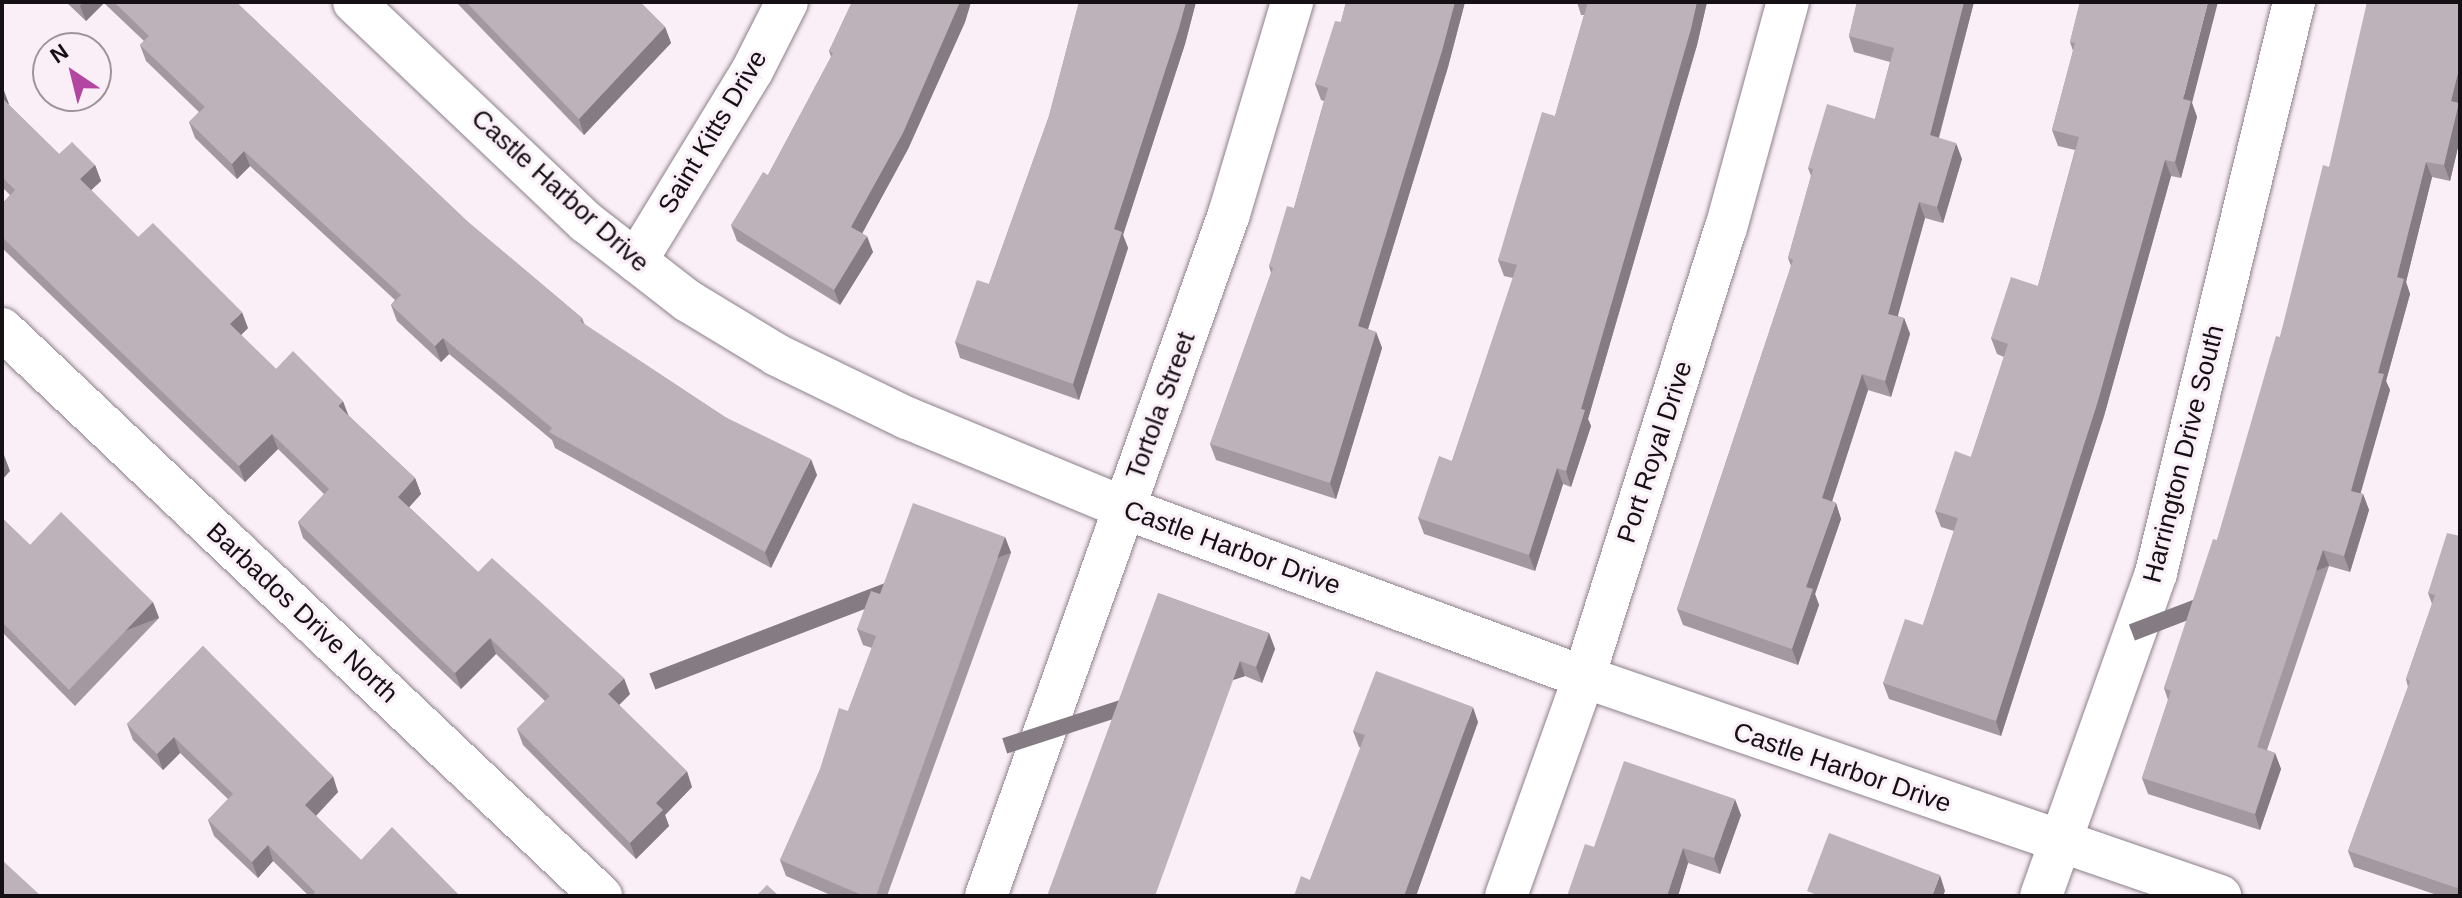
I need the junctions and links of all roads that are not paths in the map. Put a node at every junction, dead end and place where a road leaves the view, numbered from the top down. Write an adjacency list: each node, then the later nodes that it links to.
1 (354, 2): 6 (street, Castle Harbor Drive)
2 (787, 2): 6 (street, Saint Kitts Drive)
3 (1292, 2): 8 (street, Tortola Street)
4 (1788, 2): 9 (street, Port Royal Drive)
5 (2294, 2): 10 (street, Harrington Drive South)
6 (636, 261): 8 (street, Castle Harbor Drive)
7 (2, 329): 11 (street, Barbados Drive North)
8 (1124, 508): 9 (street, Castle Harbor Drive); 12 (street, Tortola Street)
9 (1584, 677): 10 (street, Castle Harbor Drive); 13 (street, Port Royal Drive)
10 (2059, 845): 14 (street, Harrington Drive South); 15 (street, Castle Harbor Drive)
11 (601, 896)
12 (986, 896)
13 (1506, 896)
14 (2041, 896)
15 (2220, 896)

